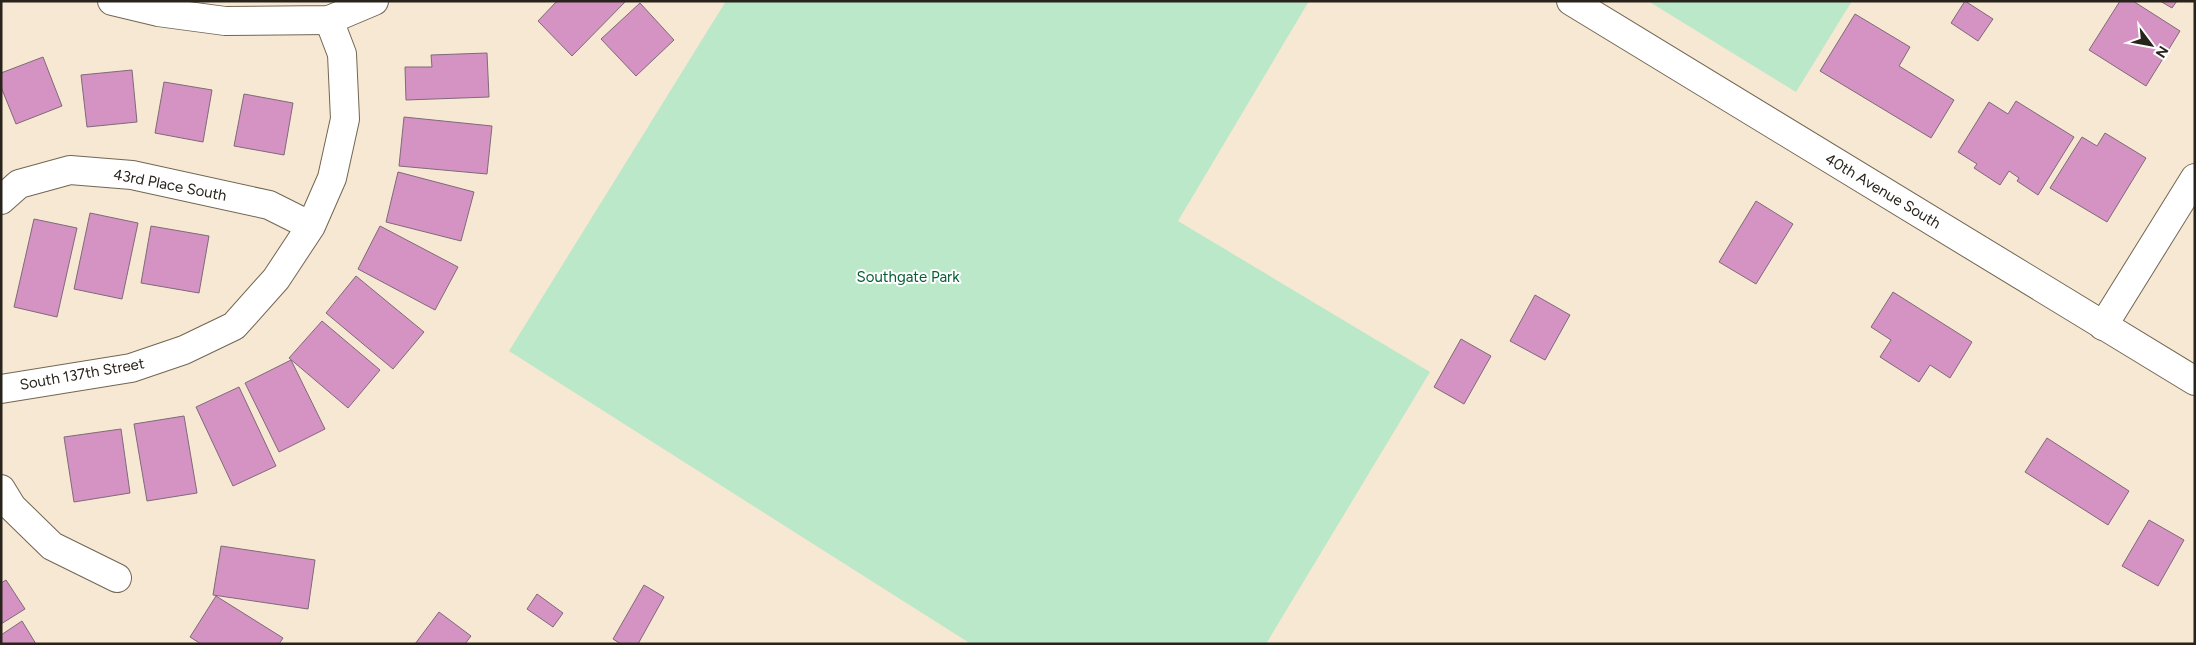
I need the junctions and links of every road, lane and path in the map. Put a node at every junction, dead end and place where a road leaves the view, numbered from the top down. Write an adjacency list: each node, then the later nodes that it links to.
1 (112, 1): 4 (street)
2 (374, 1): 4 (street)
3 (1571, 1): 8 (street, 40th Avenue South)
4 (329, 20): 7 (street, South 137th Street)
5 (2195, 178): 8 (street)
6 (1, 200): 7 (street, 43rd Place South)
7 (311, 226): 10 (street, South 137th Street)
8 (2103, 326): 9 (street, 40th Avenue South)
9 (2195, 381)
10 (1, 389)
11 (1, 489): 12 (street)
12 (117, 578)

